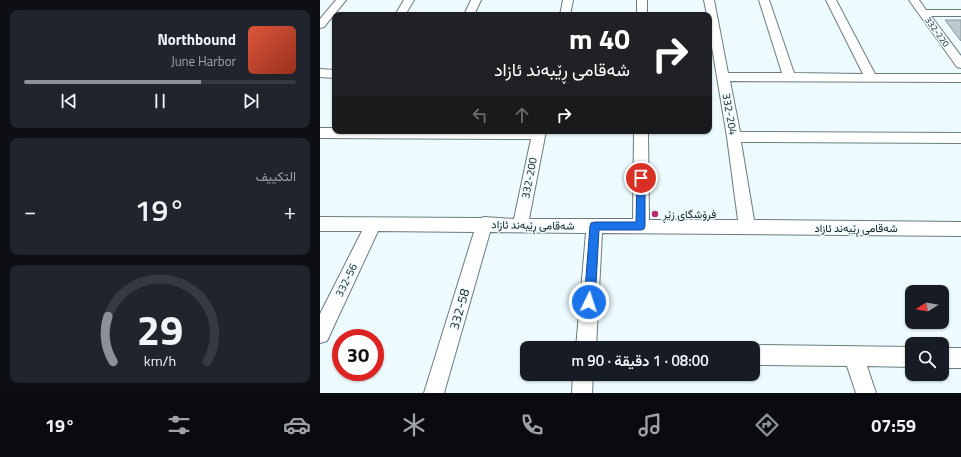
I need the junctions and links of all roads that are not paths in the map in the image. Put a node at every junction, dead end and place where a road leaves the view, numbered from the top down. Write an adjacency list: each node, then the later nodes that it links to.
1 (341, 0): 11 (street)
2 (409, 0): 12 (street)
3 (476, 0): 13 (street)
4 (568, 0): 14 (street)
5 (642, 0): 15 (street)
6 (709, 0): 16 (street, 332-204)
7 (764, 0): 26 (street)
8 (832, 0): 27 (street)
9 (914, 0): 17 (street, 332-220)
10 (320, 9): 11 (street)
11 (333, 9): 20 (street)
12 (402, 12)
13 (470, 12)
14 (566, 12)
15 (642, 12)
16 (711, 12)
17 (923, 13): 18 (street); 22 (street, 332-220)
18 (961, 13)
19 (712, 15): 25 (street, 332-204)
20 (320, 26): 21 (street)
21 (332, 27)
22 (961, 64)
23 (320, 74): 24 (street)
24 (332, 74)
25 (724, 77): 26 (street); 33 (street, 332-204)
26 (789, 77): 27 (street)
27 (871, 77): 28 (street)
28 (961, 78)
29 (320, 133): 30 (street)
30 (332, 133)
31 (538, 134): 38 (street, 332-200)
32 (641, 134): 40 (street)
33 (734, 137): 34 (street); 41 (street, 332-204)
34 (961, 138)
35 (320, 224): 37 (street, شەقامی ڕێبەند ئازاد)
36 (484, 224): 37 (street, شەقامی ڕێبەند ئازاد); 38 (street, شەقامی ڕێبەند ئازاد); 51 (street, 332-58)
37 (373, 225): 43 (street, 332-56)
38 (520, 225): 39 (street, شەقامی ڕێبەند ئازاد)
39 (595, 226): 40 (street, شەقامی ڕێبەند ئازاد); 44 (street)
40 (641, 226): 41 (street, شەقامی ڕێبەند ئازاد)
41 (747, 228): 42 (street, شەقامی ڕێبەند ئازاد)
42 (961, 229)
43 (320, 334)
44 (587, 341)
45 (760, 355): 46 (street)
46 (854, 356): 47 (street); 53 (street)
47 (905, 357)
48 (949, 358): 49 (street)
49 (961, 358)
50 (583, 381): 52 (street)
51 (434, 393)
52 (582, 393)
53 (866, 393)

